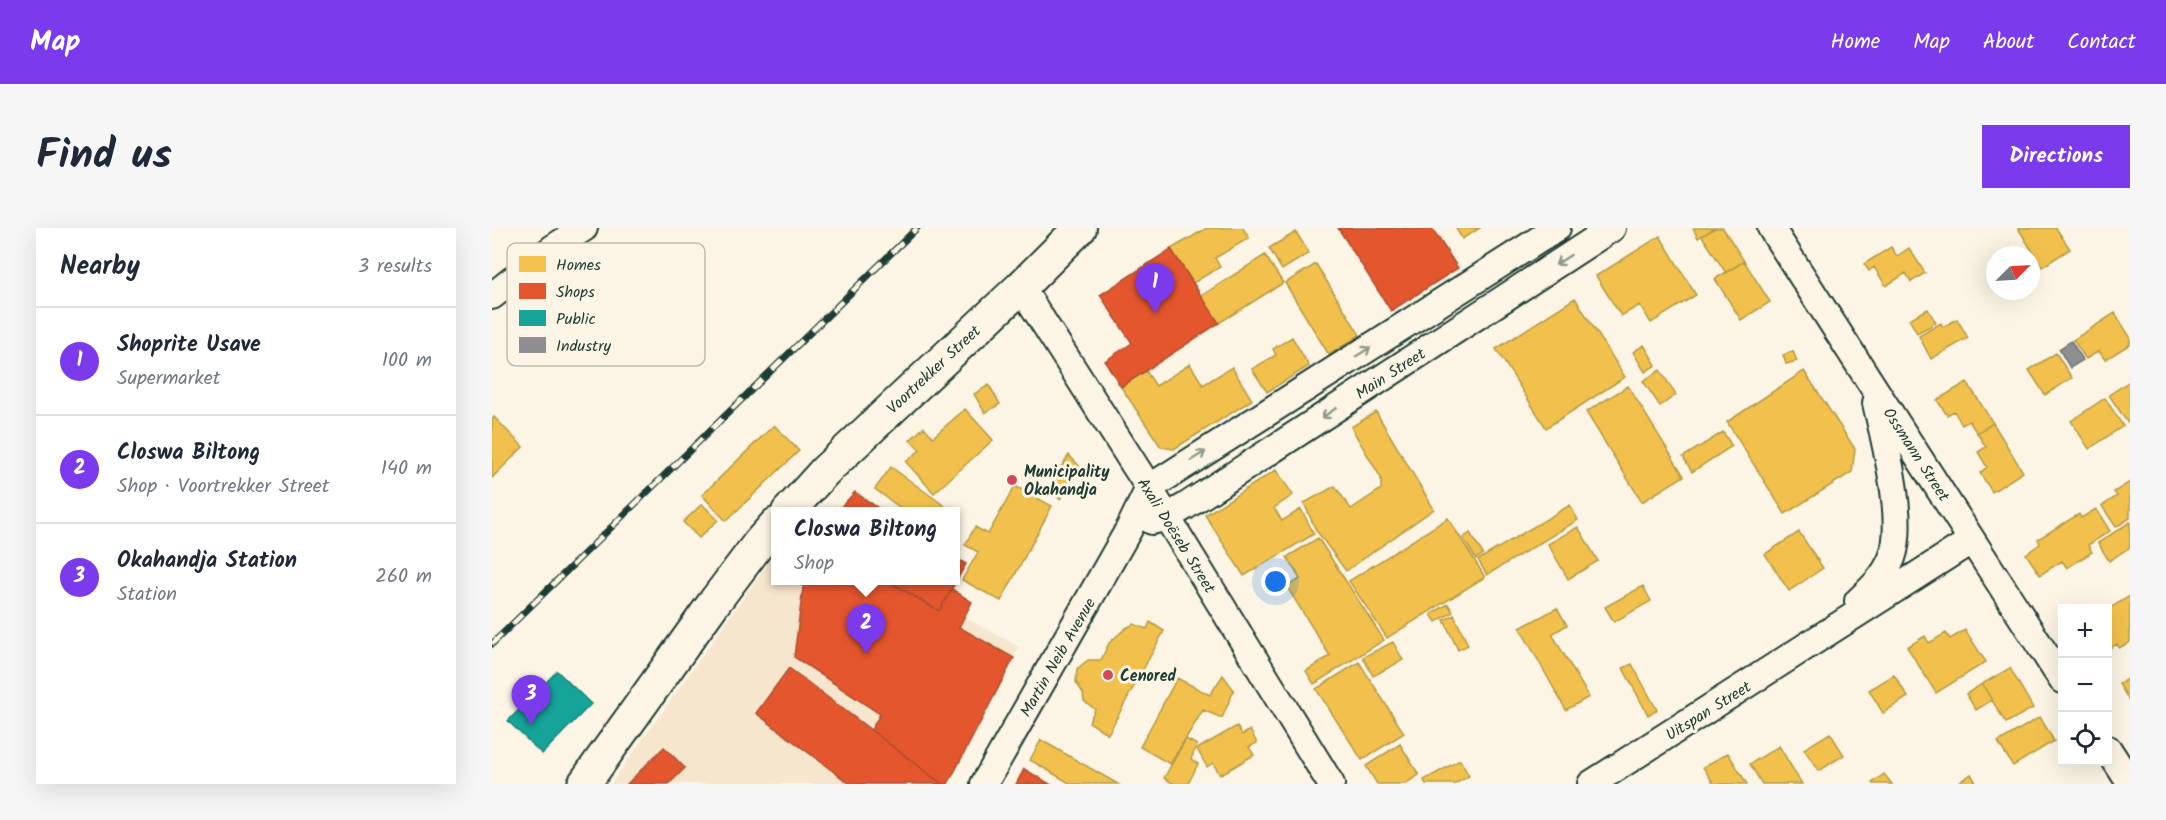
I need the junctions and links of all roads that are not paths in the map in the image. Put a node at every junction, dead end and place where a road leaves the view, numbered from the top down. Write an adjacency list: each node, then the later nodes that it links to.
1 (584, 228): 6 (street)
2 (1080, 228): 8 (main road, Voortrekker Street)
3 (1557, 228): 11 (street, Main Street, one-way to 3)
4 (1612, 228): 13 (street, Main Street, one-way to 13)
5 (1771, 228): 10 (street, Ossmann Street)
6 (562, 243)
7 (507, 284): 9 (street)
8 (1021, 287): 11 (street, Axali Doëseb Street); 12 (main road, Voortrekker Street)
9 (492, 296)
10 (1871, 383): 16 (street, Ossmann Street); 17 (street, Uitspan Street)
11 (1149, 488): 13 (street, Axali Doëseb Street); 14 (street, Martin Neib Avenue)
12 (793, 507)
13 (1167, 517): 14 (street); 23 (street, Axali Doëseb Street)
14 (1129, 529): 22 (street, Martin Neib Avenue)
15 (771, 530): 21 (main road)
16 (1972, 540): 17 (street, Uitspan Street); 18 (street, Ossmann Street)
17 (1824, 636): 24 (street, Uitspan Street)
18 (2058, 674)
19 (2112, 755): 20 (street)
20 (2129, 783)
21 (584, 784)
22 (984, 784)
23 (1331, 784)
24 (1591, 784)

